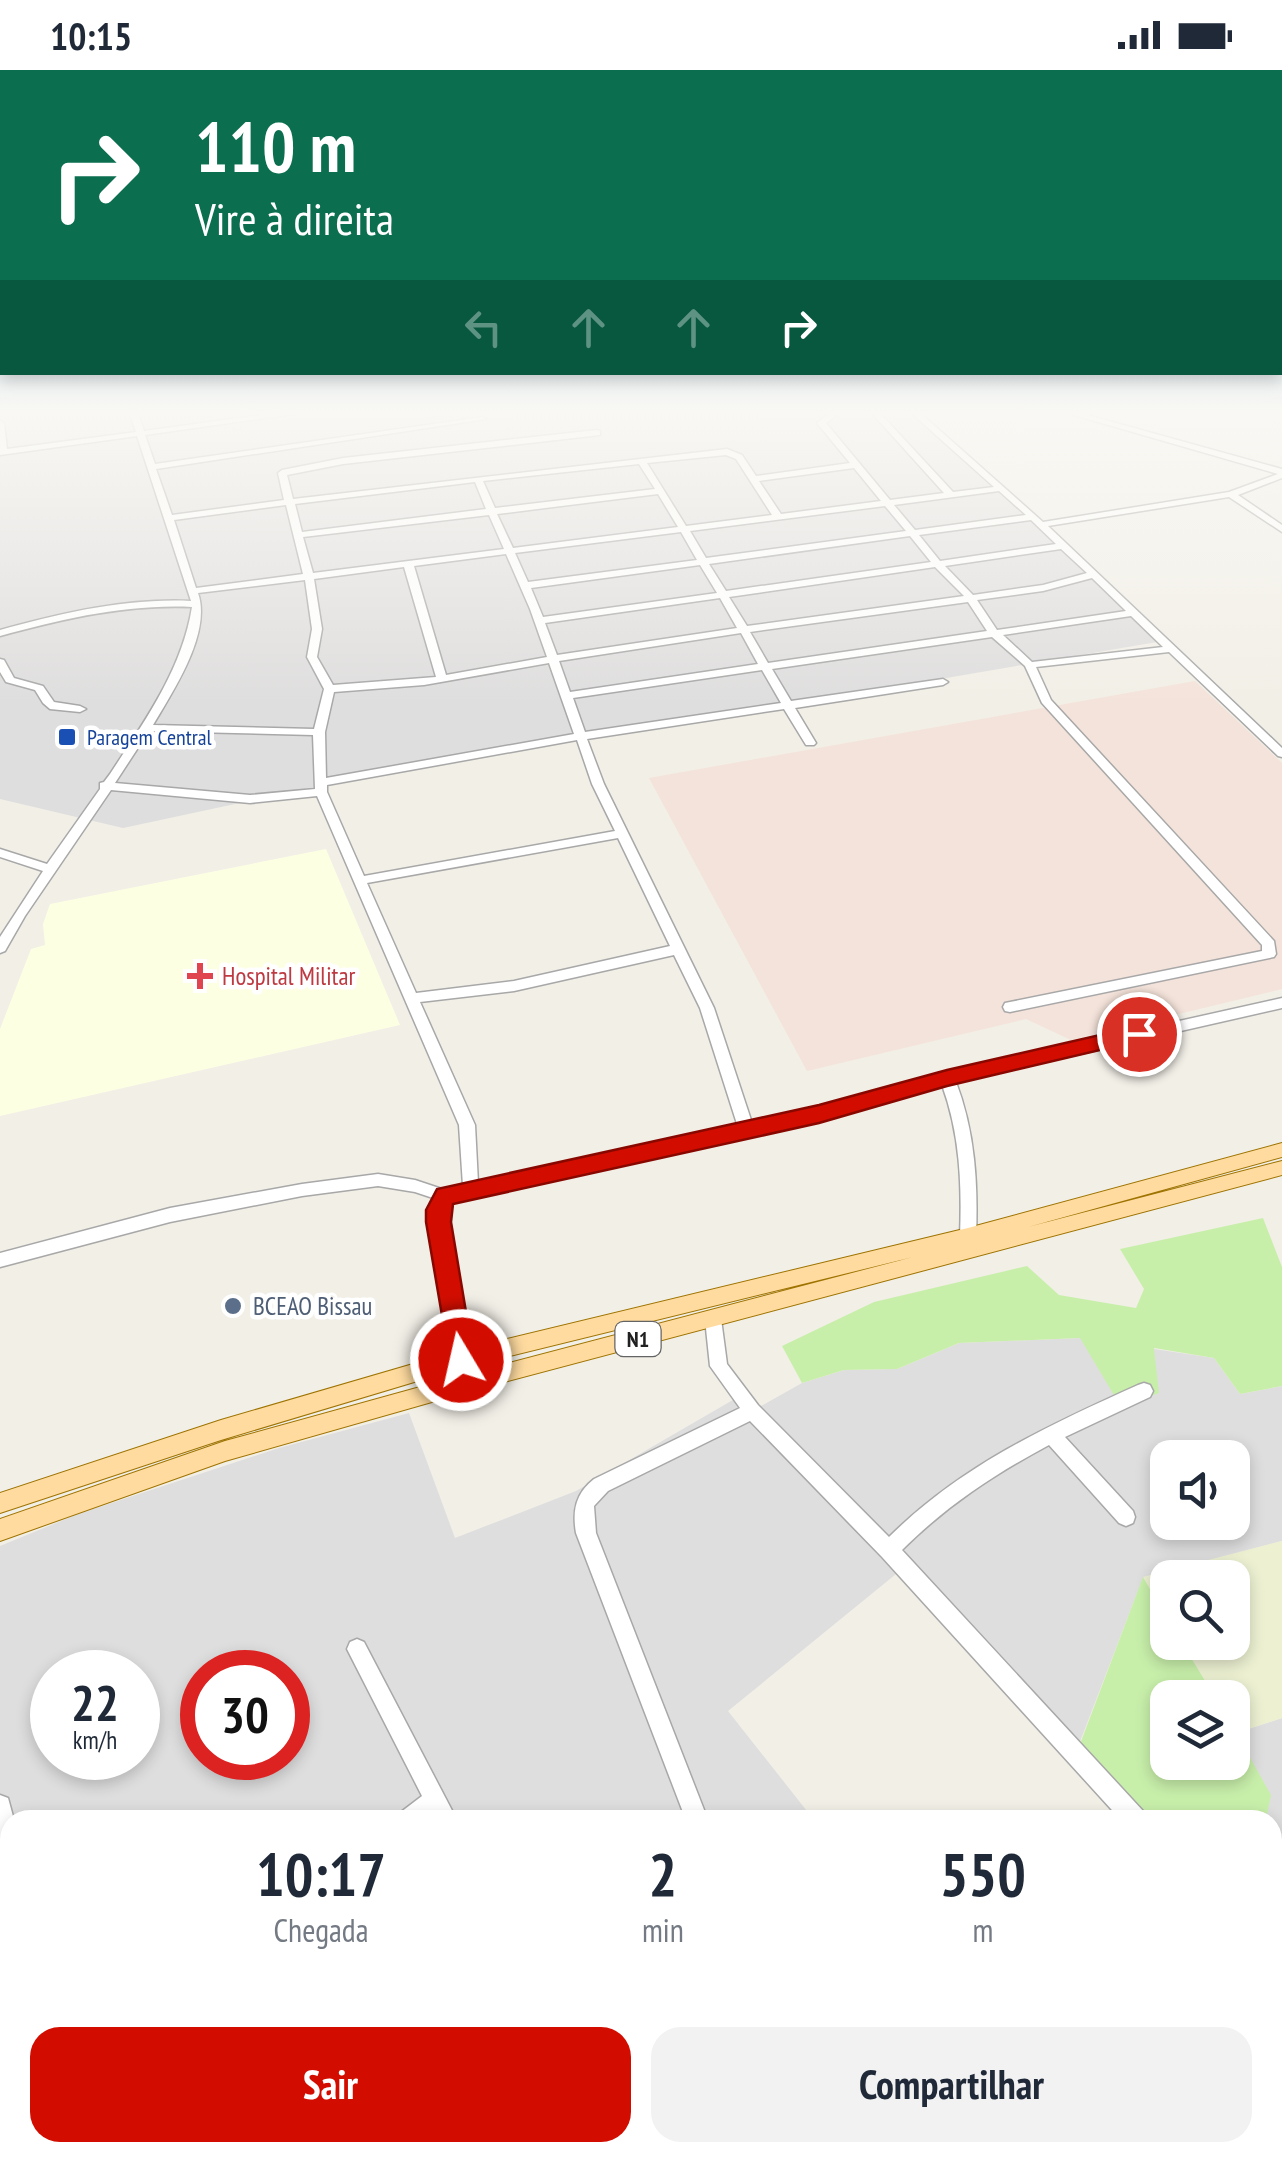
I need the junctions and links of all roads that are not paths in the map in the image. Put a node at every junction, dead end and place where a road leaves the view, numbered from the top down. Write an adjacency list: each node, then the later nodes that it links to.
1 (164, 509): 15 (street)
2 (240, 509): 15 (street)
3 (293, 509): 20 (street)
4 (489, 509): 13 (street)
5 (525, 509): 13 (street)
6 (672, 509): 17 (street)
7 (773, 509): 14 (street)
8 (838, 509): 14 (street)
9 (891, 509): 19 (street)
10 (1021, 509): 16 (street)
11 (1125, 509): 16 (street)
12 (1252, 509): 18 (street)
13 (491, 513): 20 (street); 22 (street)
14 (778, 517): 17 (street)
15 (167, 518): 31 (street)
16 (1036, 521): 19 (street); 21 (street)
17 (685, 529): 22 (street); 23 (street)
18 (1282, 529)
19 (911, 533): 23 (street); 24 (street)
20 (300, 535): 27 (street)
21 (1062, 546): 24 (street); 26 (street)
22 (506, 550): 25 (street); 28 (street)
23 (704, 562): 28 (street); 29 (street)
24 (936, 562): 29 (street); 30 (street)
25 (408, 563): 27 (street); 42 (street)
26 (1092, 575): 30 (street); 32 (street)
27 (309, 577): 31 (street); 44 (street)
28 (523, 586): 33 (street)
29 (720, 592): 33 (street); 34 (street)
30 (969, 596): 34 (street); 35 (street)
31 (195, 598): 36 (street); 48 (street)
32 (1132, 613): 35 (street); 37 (street)
33 (539, 621): 38 (street)
34 (740, 629): 38 (street); 41 (street)
35 (992, 632): 40 (street); 41 (street)
36 (0, 633)
37 (1172, 649): 40 (street); 52 (street)
38 (551, 658): 42 (street); 45 (street)
39 (0, 662): 47 (street)
40 (1030, 665): 63 (street)
41 (764, 666): 45 (street); 46 (street)
42 (440, 677): 44 (street)
43 (943, 682): 46 (street)
44 (329, 688): 49 (street)
45 (565, 696): 50 (street)
46 (788, 706): 50 (street); 51 (street)
47 (80, 708)
48 (145, 728): 49 (street); 53 (street)
49 (320, 732): 54 (street)
50 (581, 736): 54 (street); 55 (street)
51 (810, 743)
52 (1282, 754)
53 (104, 786): 54 (street); 57 (street)
54 (322, 787): 58 (street)
55 (622, 834): 58 (street); 60 (street)
56 (0, 853): 57 (street)
57 (51, 869): 59 (street)
58 (362, 880): 61 (street)
59 (0, 948)
60 (679, 949): 61 (street); 65 (street)
61 (414, 998): 68 (street)
62 (1282, 1004): 64 (street)
63 (1010, 1007)
64 (947, 1078): 65 (street); 70 (street)
65 (746, 1129): 68 (street)
66 (1282, 1150): 70 (main road, N1)
67 (1282, 1168): 72 (main road, N1)
68 (470, 1188): 69 (street)
69 (445, 1196): 71 (street); 73 (street)
70 (968, 1236): 73 (main road, N1)
71 (0, 1260)
72 (713, 1320): 75 (street); 79 (main road, N1)
73 (461, 1360): 77 (main road, N1)
74 (1144, 1391): 76 (street)
75 (752, 1411): 80 (street); 83 (street)
76 (1050, 1433): 78 (street); 80 (street)
77 (0, 1503)
78 (1126, 1516)
79 (0, 1530)
80 (889, 1550): 84 (street)
81 (357, 1649): 82 (street)
82 (440, 1810)
83 (693, 1810)
84 (1127, 1810)

